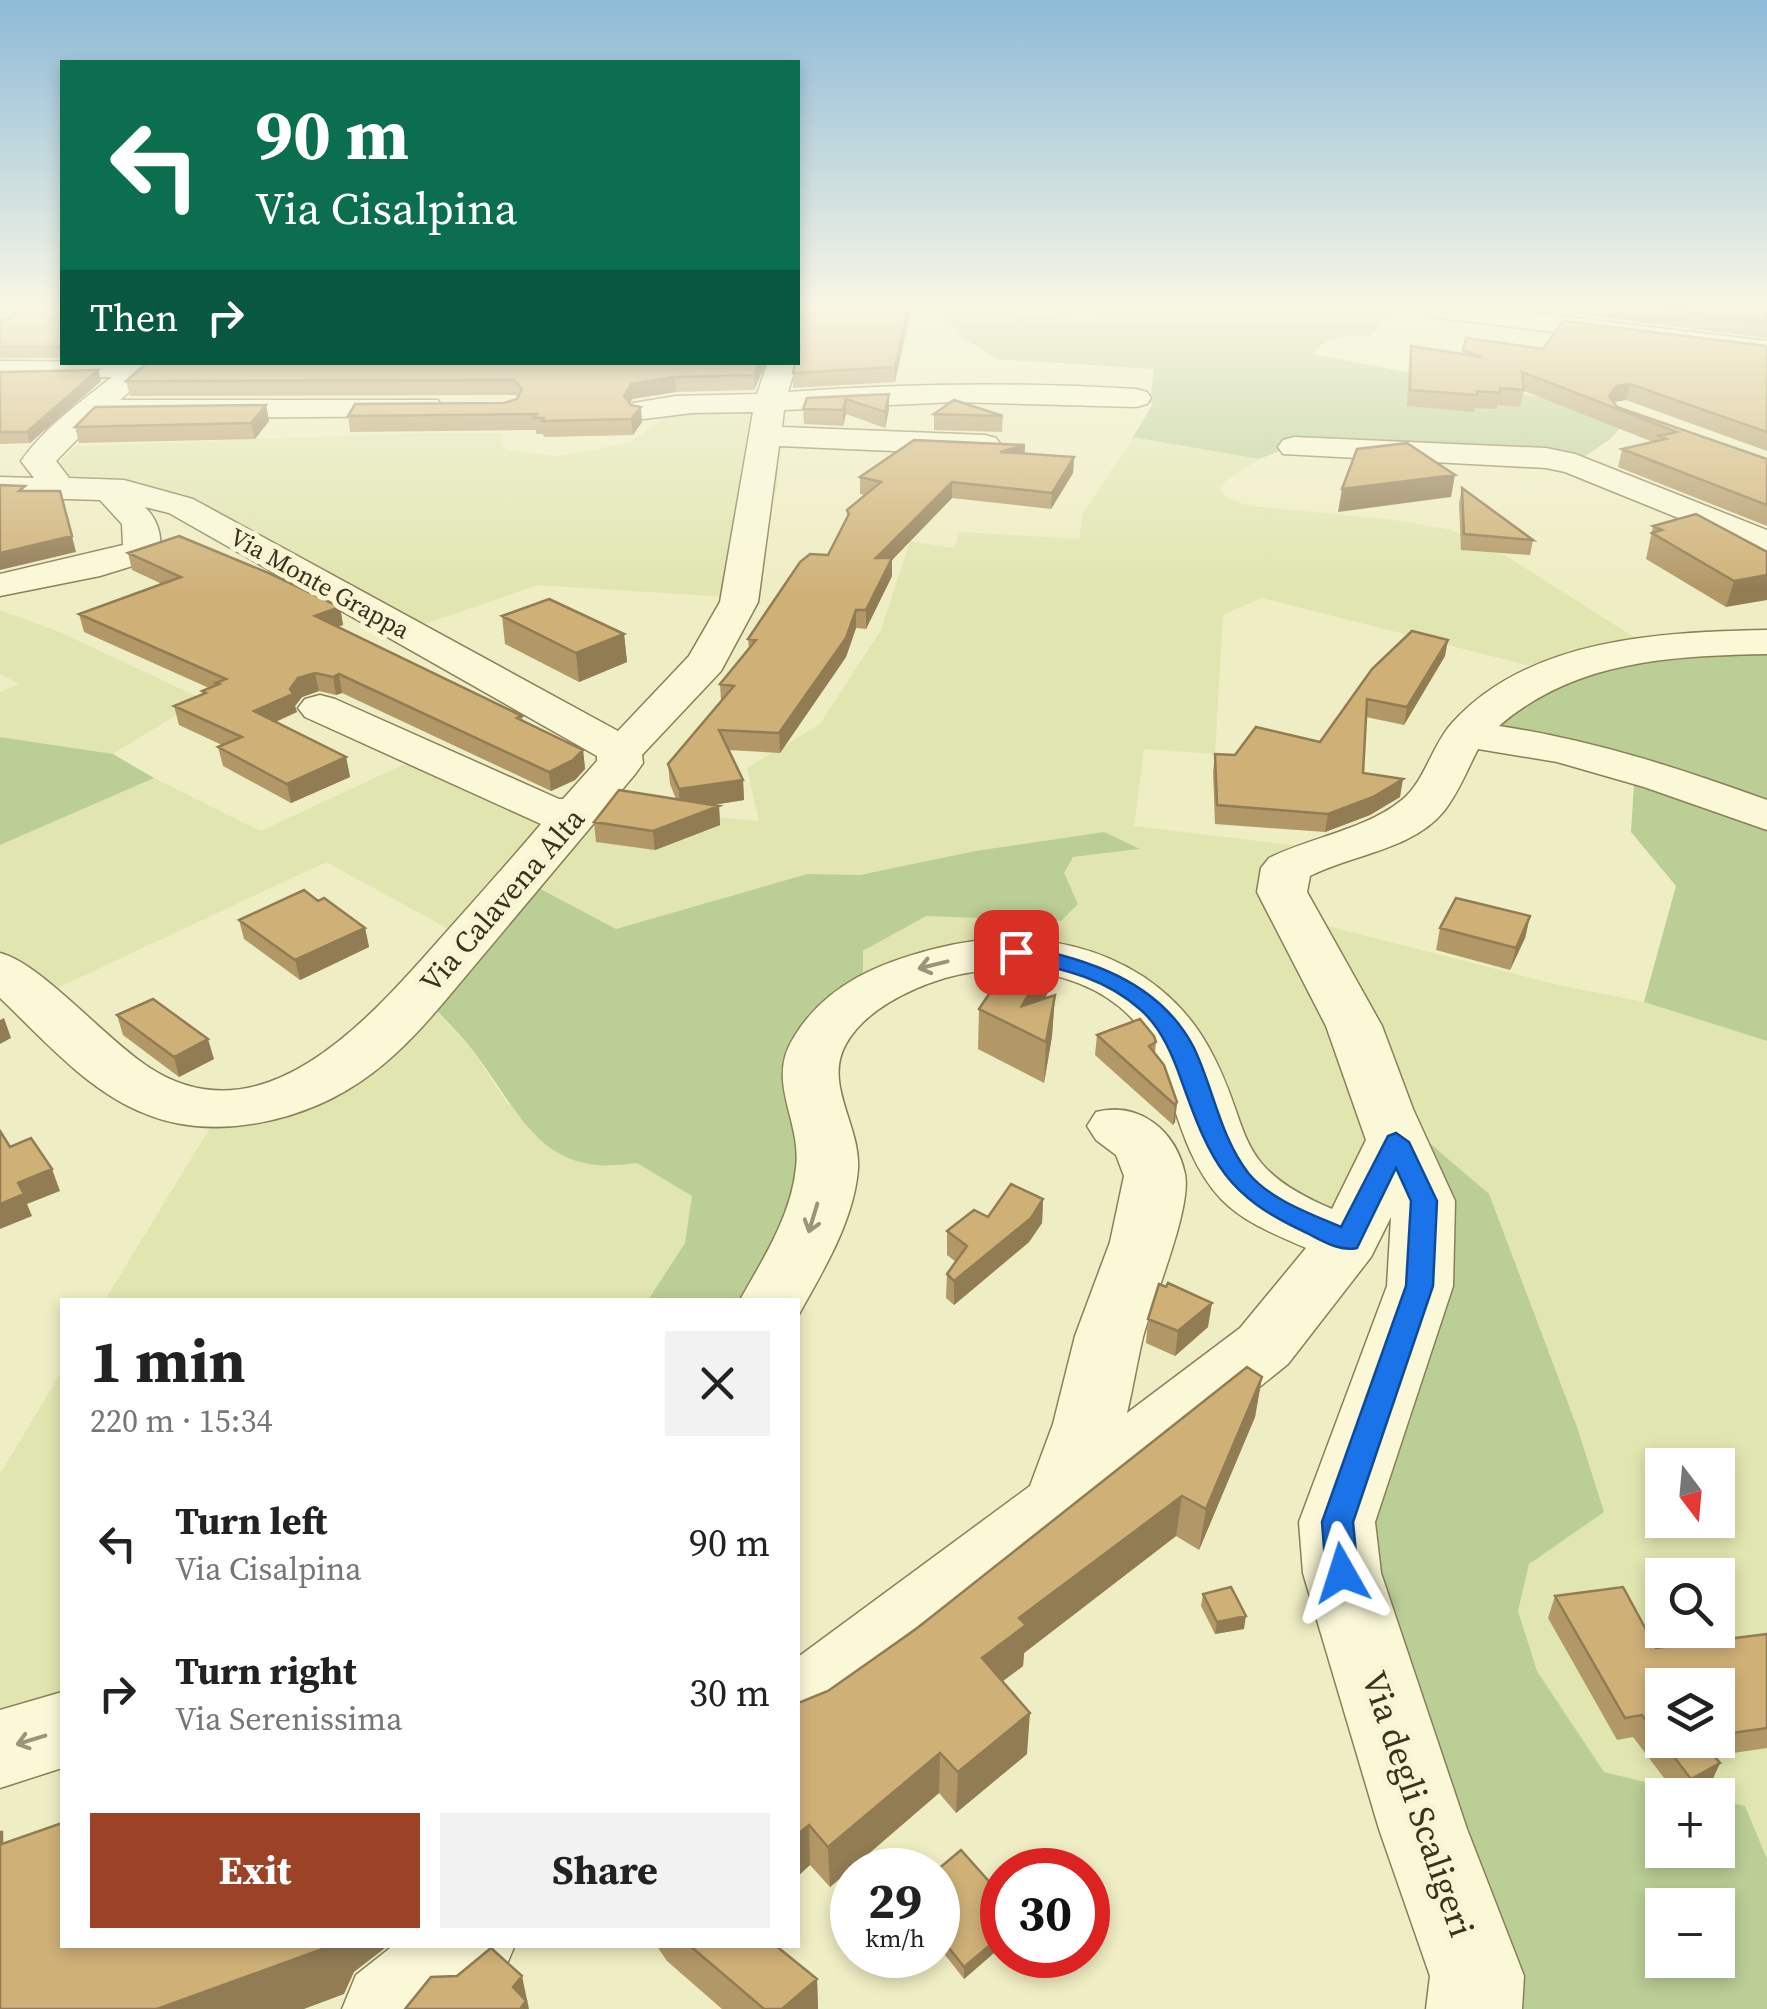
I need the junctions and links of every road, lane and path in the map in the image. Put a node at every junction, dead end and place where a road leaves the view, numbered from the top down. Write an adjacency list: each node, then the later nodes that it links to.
1 (97, 403): 6 (street)
2 (337, 403): 8 (street)
3 (773, 403): 9 (street, Via Calavena Alta)
4 (868, 403): 9 (street)
5 (448, 406): 8 (street)
6 (88, 410): 8 (street); 12 (street)
7 (644, 410): 9 (street)
8 (328, 418)
9 (769, 419): 10 (street); 20 (street, Via Calavena Alta)
10 (1023, 447)
11 (1294, 447): 15 (street)
12 (53, 480)
13 (0, 487): 14 (street, Via Monte Grappa)
14 (108, 489): 16 (street); 20 (street, Via Monte Grappa)
15 (1767, 543)
16 (0, 585)
17 (1767, 642): 19 (street)
18 (320, 708): 21 (street)
19 (1466, 734): 22 (street); 25 (street, Via degli Scaligeri)
20 (619, 750): 21 (street, Via Calavena Alta)
21 (574, 816): 23 (street, Via Calavena Alta)
22 (1767, 816)
23 (0, 969)
24 (1117, 1126): 28 (street)
25 (1396, 1142): 26 (street); 34 (street, Via degli Scaligeri)
26 (1348, 1241): 27 (street, one-way to 27); 28 (street)
27 (775, 1298)
28 (1060, 1505): 29 (street)
29 (800, 1703)
30 (60, 1731): 31 (street, one-way to 31)
31 (0, 1749)
32 (464, 1948): 33 (street)
33 (390, 2009)
34 (1474, 2009)

